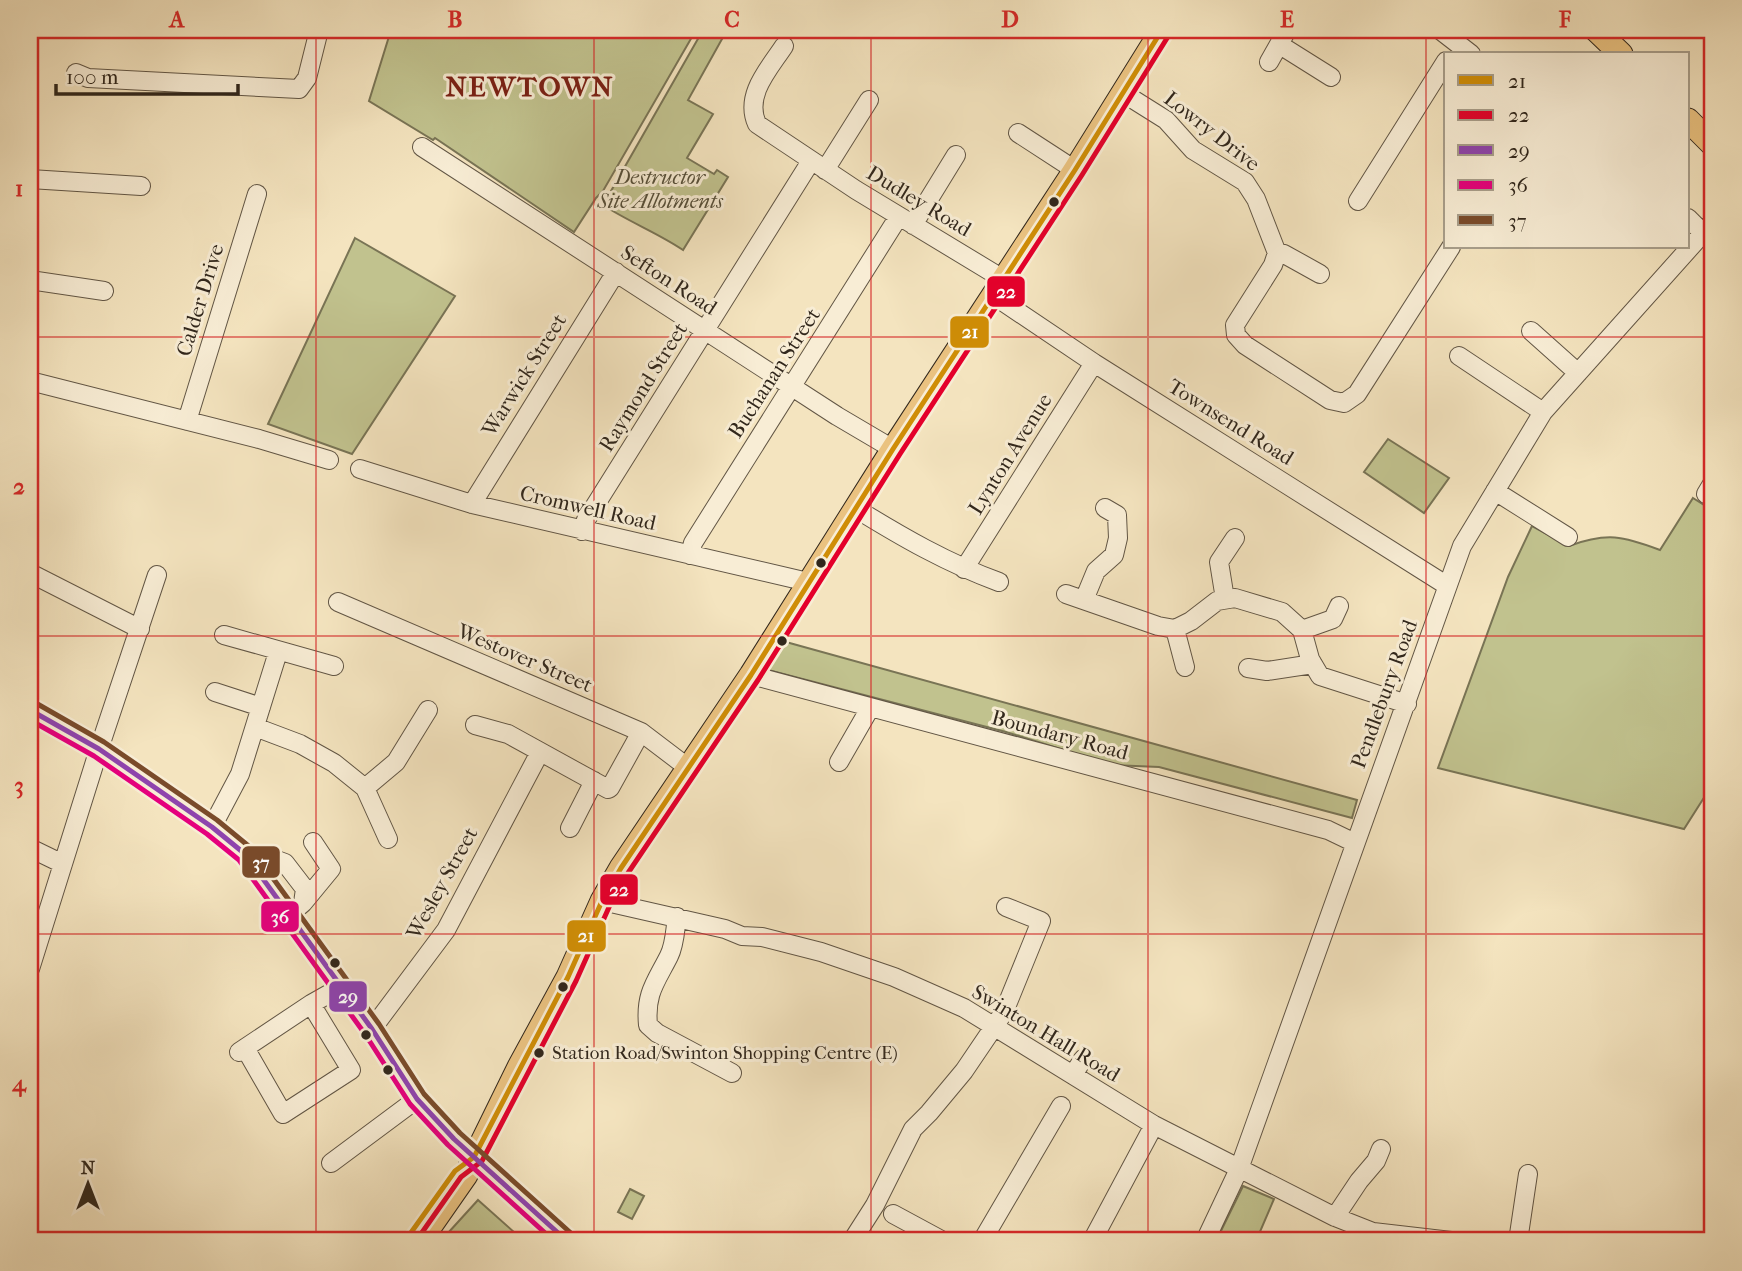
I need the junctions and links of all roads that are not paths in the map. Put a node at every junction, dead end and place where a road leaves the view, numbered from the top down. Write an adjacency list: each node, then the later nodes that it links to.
1 (319, 30): 11 (street)
2 (1162, 30): 13 (main road)
3 (1440, 30): 7 (street)
4 (1602, 32): 8 (main road)
5 (1283, 37): 9 (street); 12 (street)
6 (784, 46): 20 (street, Dudley Road)
7 (1460, 51)
8 (1619, 52)
9 (1269, 62)
10 (1444, 64): 25 (street)
11 (76, 73)
12 (1331, 77)
13 (1123, 93): 21 (main road); 32 (street, Lowry Drive)
14 (869, 100): 20 (street, Raymond Street)
15 (1690, 122): 17 (main road)
16 (1018, 133): 21 (street)
17 (1712, 144)
18 (422, 146): 33 (street, Sefton Road)
19 (956, 155): 27 (street, Buchanan Street)
20 (818, 166): 27 (street, Dudley Road); 38 (street, Raymond Street)
21 (1075, 170): 36 (main road)
22 (30, 178): 23 (street)
23 (141, 186)
24 (257, 194): 46 (street, Calder Drive)
25 (1359, 201)
26 (1690, 219): 28 (street)
27 (906, 220): 36 (street, Dudley Road); 44 (street, Buchanan Street)
28 (1707, 228): 29 (street, Pendlebury Road)
29 (1690, 247)
30 (1450, 248): 32 (street)
31 (1689, 248): 42 (street, Pendlebury Road)
32 (1277, 253): 34 (street)
33 (616, 272): 38 (street, Sefton Road); 51 (street, Warwick Street)
34 (1320, 274)
35 (30, 280): 37 (street)
36 (998, 287): 41 (street, Townsend Road); 47 (main road)
37 (104, 291)
38 (705, 330): 44 (street, Sefton Road); 54 (street, Raymond Street)
39 (1531, 331): 42 (street)
40 (1459, 356): 45 (street)
41 (1094, 363): 58 (street, Lynton Avenue); 62 (street, Townsend Road)
42 (1578, 373): 45 (street, Pendlebury Road)
43 (30, 381): 46 (street)
44 (792, 386): 47 (street, Sefton Road); 57 (street, Buchanan Street)
45 (1544, 412): 50 (street, Pendlebury Road)
46 (187, 421): 48 (street)
47 (893, 449): 52 (main road)
48 (329, 460)
49 (360, 469): 51 (street, Cromwell Road)
50 (1496, 491): 55 (street); 62 (street, Pendlebury Road)
51 (472, 504): 54 (street, Cromwell Road)
52 (855, 508): 58 (street); 63 (main road)
53 (1118, 511): 68 (street)
54 (582, 531): 57 (street, Cromwell Road)
55 (1567, 537)
56 (1235, 538): 64 (street)
57 (690, 555): 63 (street, Cromwell Road)
58 (964, 569): 61 (street)
59 (30, 573): 67 (street)
60 (157, 575): 67 (street)
61 (999, 582)
62 (1446, 585): 78 (street, Pendlebury Road)
63 (805, 587): 76 (main road)
64 (1225, 600): 68 (street); 69 (street)
65 (338, 603): 85 (street, Westover Street)
66 (1339, 606): 69 (street)
67 (140, 629): 86 (street)
68 (1175, 629): 74 (street)
69 (1302, 630): 72 (street)
70 (223, 635): 71 (street)
71 (278, 652): 73 (street); 79 (street)
72 (1312, 664): 75 (street); 78 (street)
73 (334, 666)
74 (1185, 667)
75 (1248, 668)
76 (754, 671): 80 (street, Boundary Road); 89 (main road)
77 (215, 692): 79 (street)
78 (1407, 704): 96 (street, Pendlebury Road)
79 (261, 707): 84 (street)
80 (870, 708): 88 (street); 96 (street, Boundary Road)
81 (30, 710): 86 (main road)
82 (428, 710): 91 (street)
83 (475, 725): 87 (street)
84 (255, 727): 91 (street); 92 (street)
85 (641, 732): 89 (street, Westover Street); 90 (street)
86 (99, 749): 92 (main road); 98 (street)
87 (540, 752): 90 (street); 108 (street, Wesley Street)
88 (839, 762)
89 (687, 767): 99 (main road)
90 (601, 785): 93 (street)
91 (365, 788): 94 (street)
92 (212, 827): 100 (main road)
93 (570, 828)
94 (388, 839)
95 (313, 842): 100 (street)
96 (1355, 843): 116 (street, Pendlebury Road)
97 (30, 848): 98 (street)
98 (63, 864): 103 (street)
99 (602, 901): 102 (street, Swinton Hall Road); 114 (main road)
100 (297, 908): 105 (main road)
101 (1006, 908): 107 (street)
102 (677, 917): 107 (street, Swinton Hall Road); 109 (street)
103 (34, 940): 104 (street)
104 (30, 969)
105 (341, 987): 106 (street); 108 (main road)
106 (311, 1004): 106 (street)
107 (992, 1027): 110 (street, Swinton Hall Road); 123 (street)
108 (372, 1029): 111 (main road)
109 (732, 1073)
110 (1073, 1082): 112 (street, Swinton Hall Road); 125 (street)
111 (418, 1099): 114 (main road); 115 (street)
112 (1154, 1125): 116 (street, Swinton Hall Road); 126 (street)
113 (1381, 1149): 119 (street)
114 (474, 1157): 120 (main road); 121 (main road); 122 (main road)
115 (331, 1163)
116 (1239, 1169): 119 (street, Swinton Hall Road); 127 (street, Pendlebury Road)
117 (1528, 1174): 129 (street)
118 (893, 1214): 124 (street)
119 (1335, 1217): 128 (street, Swinton Hall Road)
120 (405, 1241)
121 (420, 1241)
122 (567, 1241)
123 (852, 1241)
124 (943, 1241)
125 (982, 1241)
126 (1092, 1241)
127 (1205, 1241)
128 (1451, 1241)
129 (1518, 1241)

